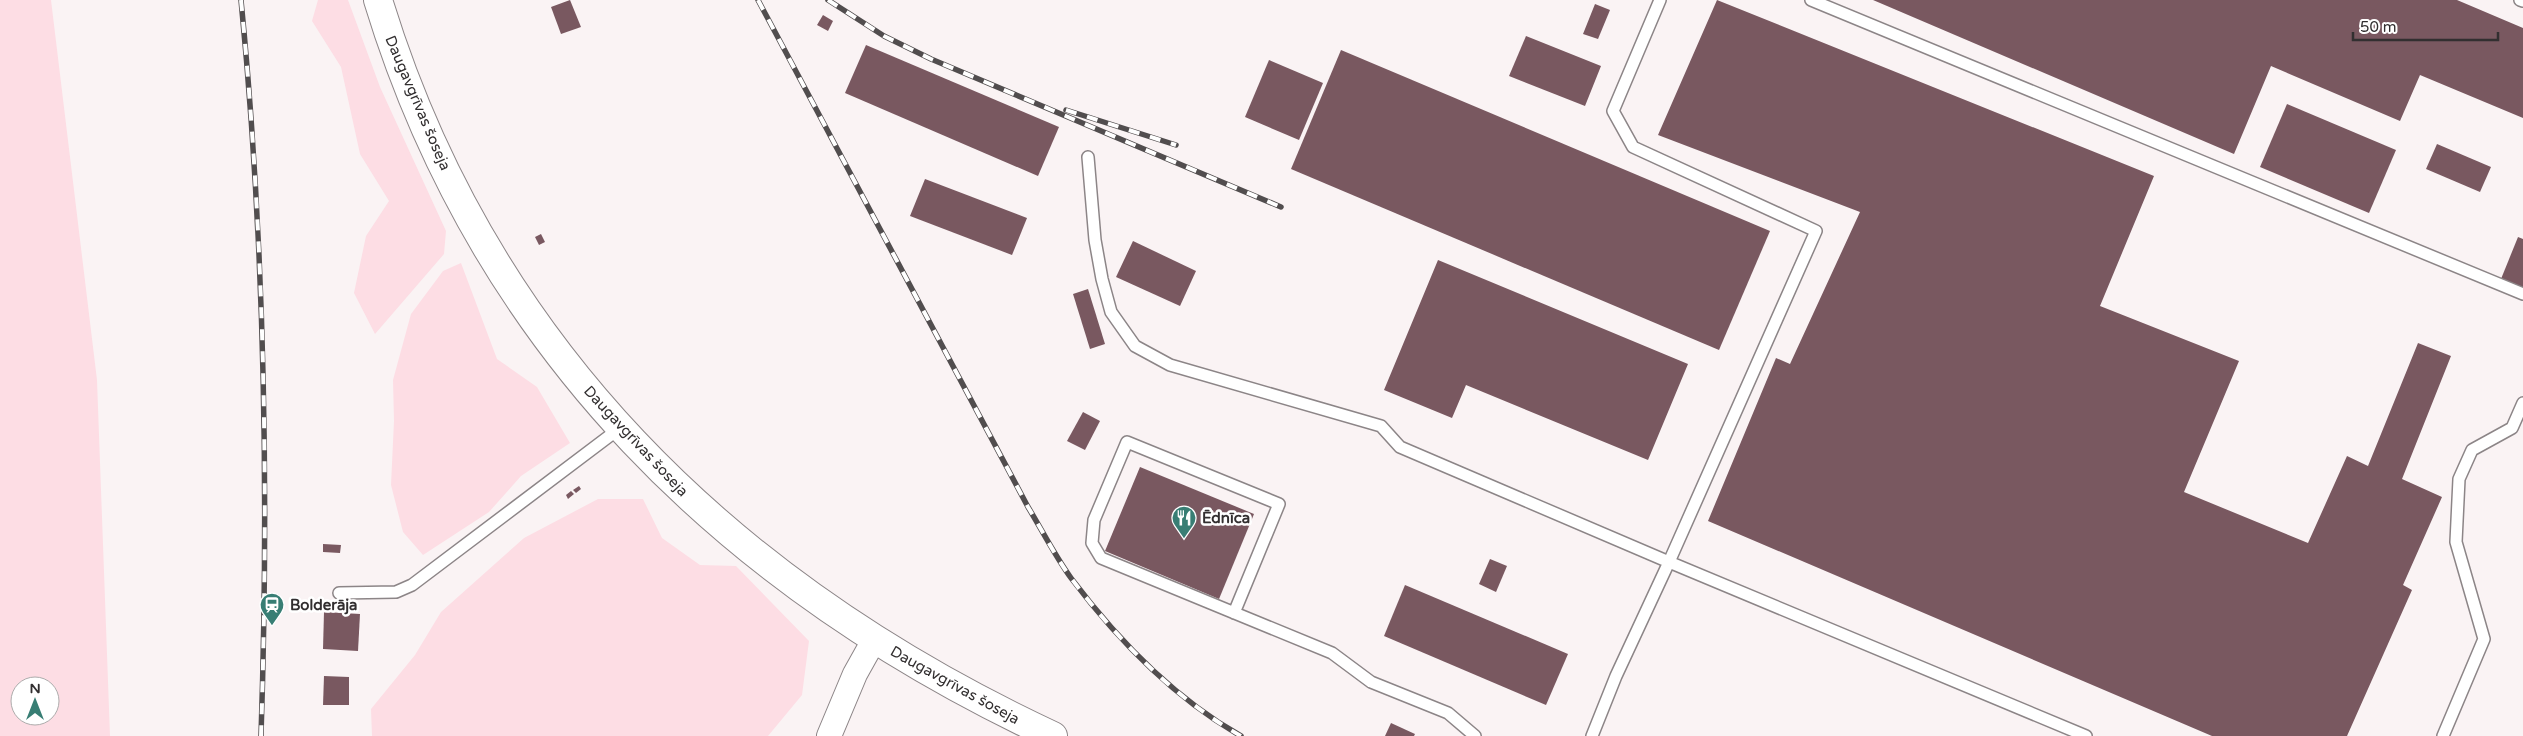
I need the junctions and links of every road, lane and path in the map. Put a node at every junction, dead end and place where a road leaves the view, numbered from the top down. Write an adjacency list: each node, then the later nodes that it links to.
1 (378, 0): 7 (main road, Daugavgrīvas šoseja)
2 (1660, 0): 8 (lane)
3 (1811, 0): 5 (lane)
4 (1088, 157): 8 (lane)
5 (2523, 294)
6 (2523, 403): 17 (lane)
7 (620, 428): 9 (lane); 11 (main road, Daugavgrīvas šoseja)
8 (1669, 562): 15 (lane); 16 (lane)
9 (339, 593)
10 (1234, 614): 10 (lane); 14 (lane)
11 (874, 640): 12 (street); 13 (main road, Daugavgrīvas šoseja)
12 (829, 736)
13 (1053, 736)
14 (1475, 736)
15 (1592, 736)
16 (2086, 736)
17 (2443, 736)

